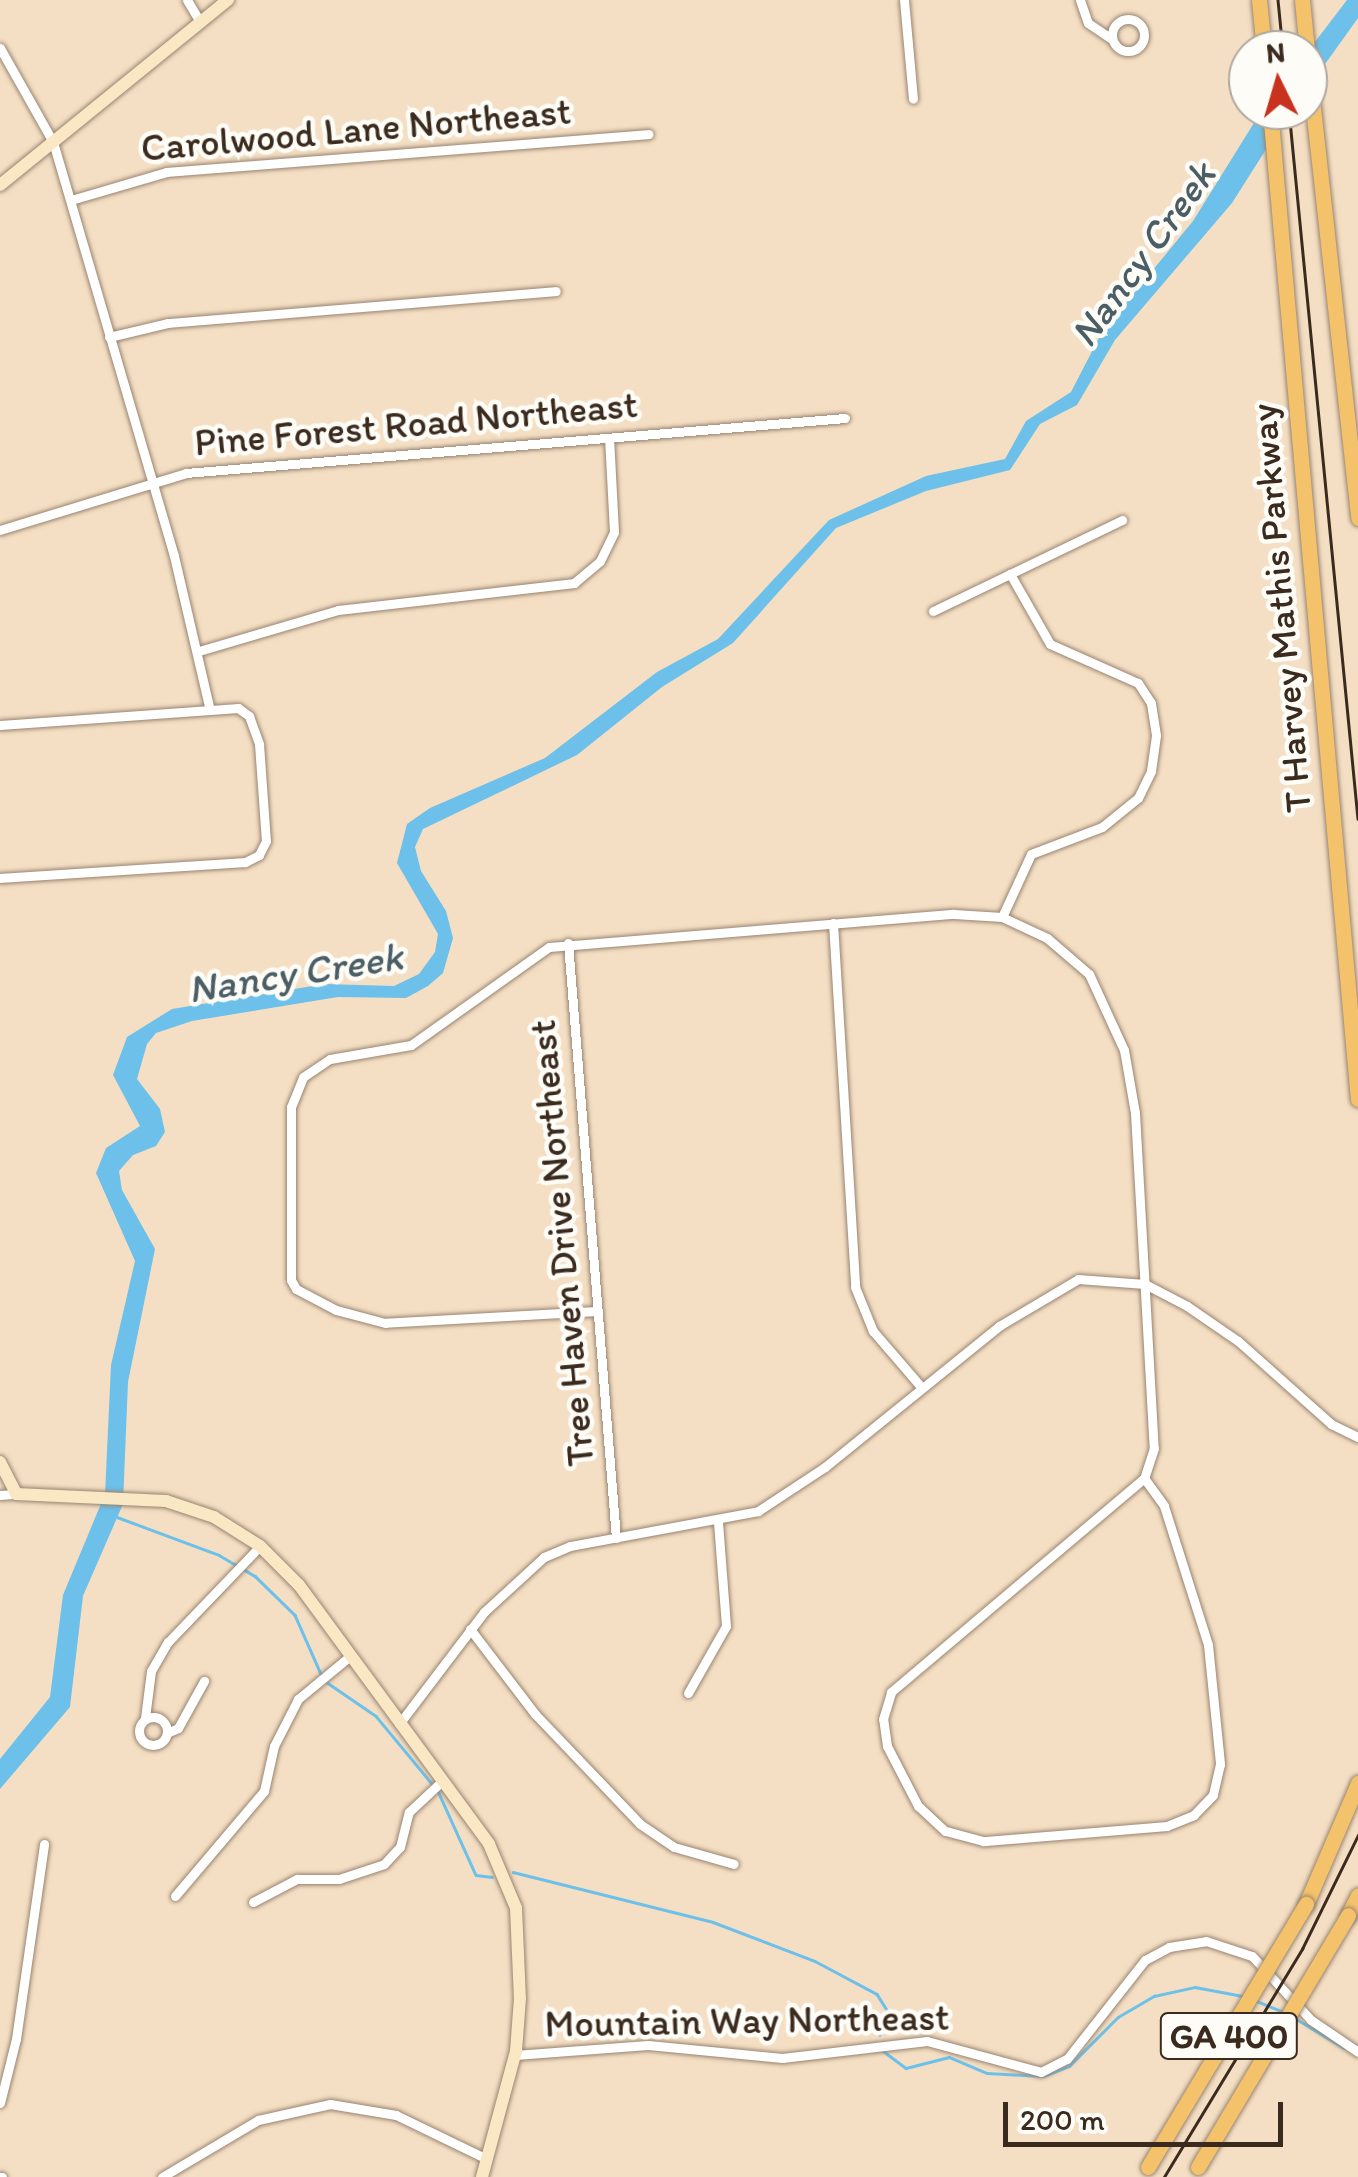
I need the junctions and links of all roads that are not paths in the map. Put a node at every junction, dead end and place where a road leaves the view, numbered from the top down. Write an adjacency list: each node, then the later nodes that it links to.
1 (188, 0): 6 (street)
2 (228, 0): 6 (street)
3 (904, 0): 10 (street)
4 (1080, 0): 8 (street)
5 (1302, 0): 7 (highway)
6 (200, 20): 14 (street)
7 (1305, 30)
8 (1112, 39)
9 (0, 48): 14 (street)
10 (913, 99)
11 (1272, 130): 34 (highway, T Harvey Mathis Parkway)
12 (1315, 130): 22 (highway)
13 (650, 134): 16 (street, Carolwood Lane Northeast)
14 (54, 142): 15 (street); 16 (street)
15 (0, 184)
16 (71, 200): 18 (street)
17 (556, 290): 18 (street)
18 (109, 337): 21 (street)
19 (845, 418): 20 (street, Pine Forest Road Northeast)
20 (609, 438): 21 (street, Pine Forest Road Northeast); 27 (street)
21 (149, 481): 24 (street, Pine Forest Road Northeast); 27 (street)
22 (1358, 518)
23 (1122, 520): 25 (street)
24 (0, 530)
25 (1010, 574): 26 (street); 31 (street)
26 (933, 610)
27 (199, 652): 28 (street)
28 (210, 707): 29 (street); 30 (street)
29 (0, 725)
30 (0, 878)
31 (1002, 918): 32 (street); 35 (street)
32 (833, 923): 33 (street); 37 (street)
33 (568, 943): 36 (street, Tree Haven Drive Northeast); 36 (street)
34 (1358, 1099)
35 (1146, 1284): 37 (street); 38 (street); 40 (street)
36 (598, 1311): 44 (street, Tree Haven Drive Northeast)
37 (922, 1388): 43 (street)
38 (1358, 1436)
39 (0, 1462): 41 (street)
40 (1144, 1478): 40 (street)
41 (16, 1494): 42 (street); 45 (street)
42 (0, 1495)
43 (718, 1521): 44 (street); 49 (street)
44 (616, 1538): 46 (street)
45 (255, 1551): 47 (street); 50 (street)
46 (470, 1629): 51 (street); 56 (street)
47 (345, 1660): 51 (street); 58 (street)
48 (204, 1681): 52 (street)
49 (688, 1693)
50 (146, 1718): 52 (street); 52 (street)
51 (400, 1724): 53 (street)
52 (167, 1733)
53 (441, 1782): 59 (street); 61 (street)
54 (1358, 1783): 64 (highway, GA 400, bridge)
55 (44, 1844): 62 (street)
56 (734, 1864)
57 (1358, 1895): 65 (highway, GA 400, bridge)
58 (175, 1896)
59 (253, 1902)
60 (1358, 2052): 61 (street, Mountain Way Northeast)
61 (515, 2054): 63 (street)
62 (0, 2104)
63 (487, 2159): 66 (street); 67 (street)
64 (1145, 2172)
65 (1195, 2172)
66 (162, 2177)
67 (482, 2177)

